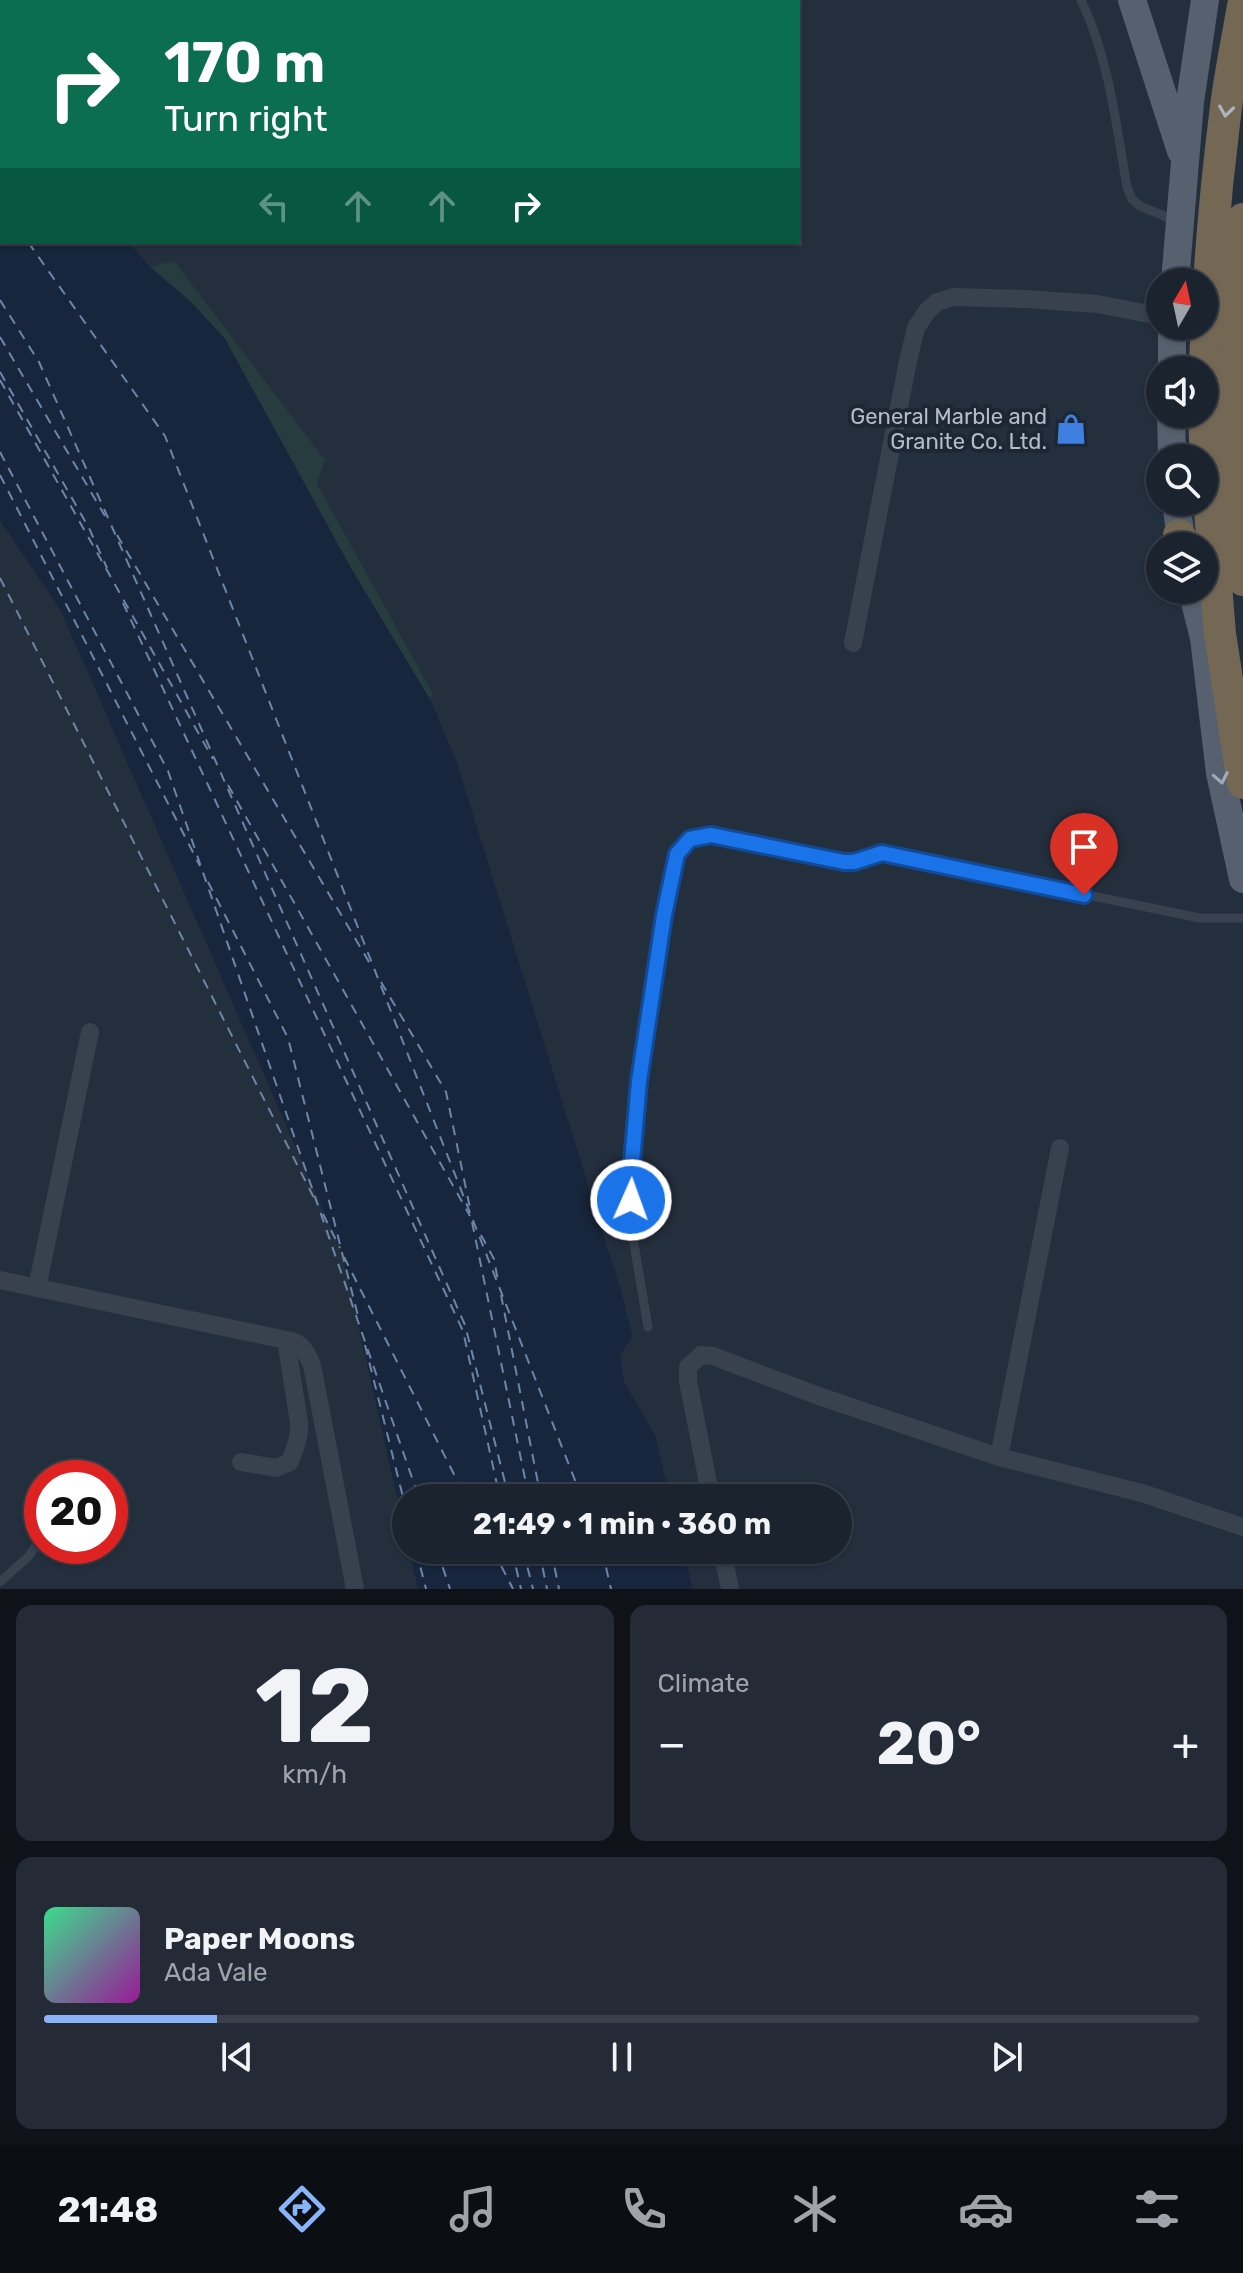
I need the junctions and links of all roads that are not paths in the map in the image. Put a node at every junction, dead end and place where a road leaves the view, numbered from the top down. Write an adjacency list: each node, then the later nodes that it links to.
1 (1081, 0): 7 (lane)
2 (1132, 0): 5 (main road)
3 (1205, 0): 5 (main road)
4 (1243, 6): 10 (highway, one-way to 10)
5 (1185, 165): 7 (main road)
6 (1243, 219): 13 (highway)
7 (1180, 222): 8 (main road)
8 (1176, 268)
9 (1146, 313): 18 (street)
10 (1205, 356)
11 (1205, 428): 12 (highway)
12 (1194, 532)
13 (1243, 580)
14 (1201, 604): 17 (main road)
15 (1208, 604): 17 (highway)
16 (1211, 604): 17 (highway)
17 (1222, 638): 19 (highway); 20 (main road, one-way to 20)
18 (853, 643)
19 (1243, 783)
20 (1243, 879)
21 (1243, 918): 26 (lane)
22 (90, 1032): 25 (street)
23 (1060, 1148): 28 (street)
24 (0, 1280): 25 (street)
25 (37, 1288): 27 (street)
26 (648, 1327)
27 (286, 1340): 29 (street); 35 (street)
28 (999, 1457): 30 (street); 31 (street)
29 (241, 1462)
30 (708, 1484)
31 (1243, 1527)
32 (24, 1560): 34 (lane)
33 (725, 1564): 36 (street)
34 (0, 1582)
35 (355, 1589)
36 (730, 1589)

